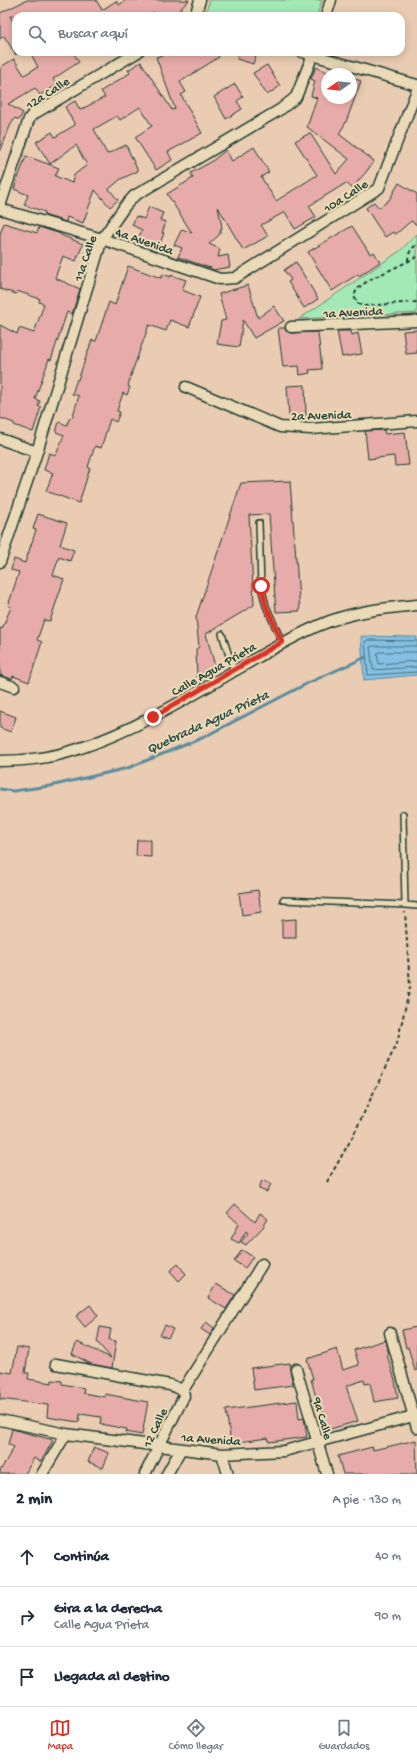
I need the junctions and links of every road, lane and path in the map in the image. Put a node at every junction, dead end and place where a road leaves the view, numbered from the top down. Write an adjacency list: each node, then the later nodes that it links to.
1 (200, 0): 3 (street)
2 (331, 0): 4 (street)
3 (196, 12)
4 (327, 12)
5 (131, 56): 10 (street, 12a Calle)
6 (312, 56): 11 (street, 11a Calle)
7 (320, 56): 8 (street)
8 (417, 84)
9 (417, 90): 15 (street, 10a Calle)
10 (0, 208): 11 (street, 4a Avenida)
11 (102, 239): 15 (street, 4a Avenida); 22 (street, 11a Calle)
12 (417, 244): 14 (path)
13 (417, 257): 14 (path)
14 (408, 261): 16 (path)
15 (235, 278)
16 (417, 302)
17 (417, 321): 18 (street, 1a Avenida)
18 (290, 327)
19 (186, 387): 20 (street, 2a Avenida)
20 (417, 421)
21 (0, 439): 22 (street)
22 (37, 452): 24 (street, 11a Calle)
23 (259, 523): 27 (lane)
24 (0, 562)
25 (417, 605): 27 (street, Calle Agua Prieta)
26 (222, 634): 28 (lane)
27 (282, 642): 28 (street, Calle Agua Prieta)
28 (234, 671): 31 (street, Calle Agua Prieta)
29 (0, 682): 30 (street)
30 (14, 687)
31 (0, 761)
32 (403, 814): 34 (lane)
33 (283, 900): 34 (lane)
34 (405, 905): 35 (lane); 36 (path)
35 (417, 906)
36 (327, 1182)
37 (262, 1264): 41 (street, 12 Calle)
38 (390, 1334): 42 (street)
39 (56, 1364): 41 (street)
40 (296, 1369): 46 (street, 9a Calle)
41 (183, 1390): 47 (street, 12 Calle)
42 (415, 1416): 44 (street); 46 (street, 1a Avenida)
43 (0, 1420): 45 (street, 1a Avenida)
44 (417, 1428)
45 (66, 1434): 47 (street, 1a Avenida); 50 (street)
46 (318, 1442): 49 (street, 1a Avenida); 54 (street, 9a Calle)
47 (160, 1447): 48 (street, 1a Avenida); 51 (street, 12 Calle)
48 (181, 1449): 49 (street, 1a Avenida); 52 (street)
49 (222, 1454): 53 (street)
50 (42, 1474)
51 (145, 1474)
52 (167, 1474)
53 (228, 1474)
54 (327, 1474)

